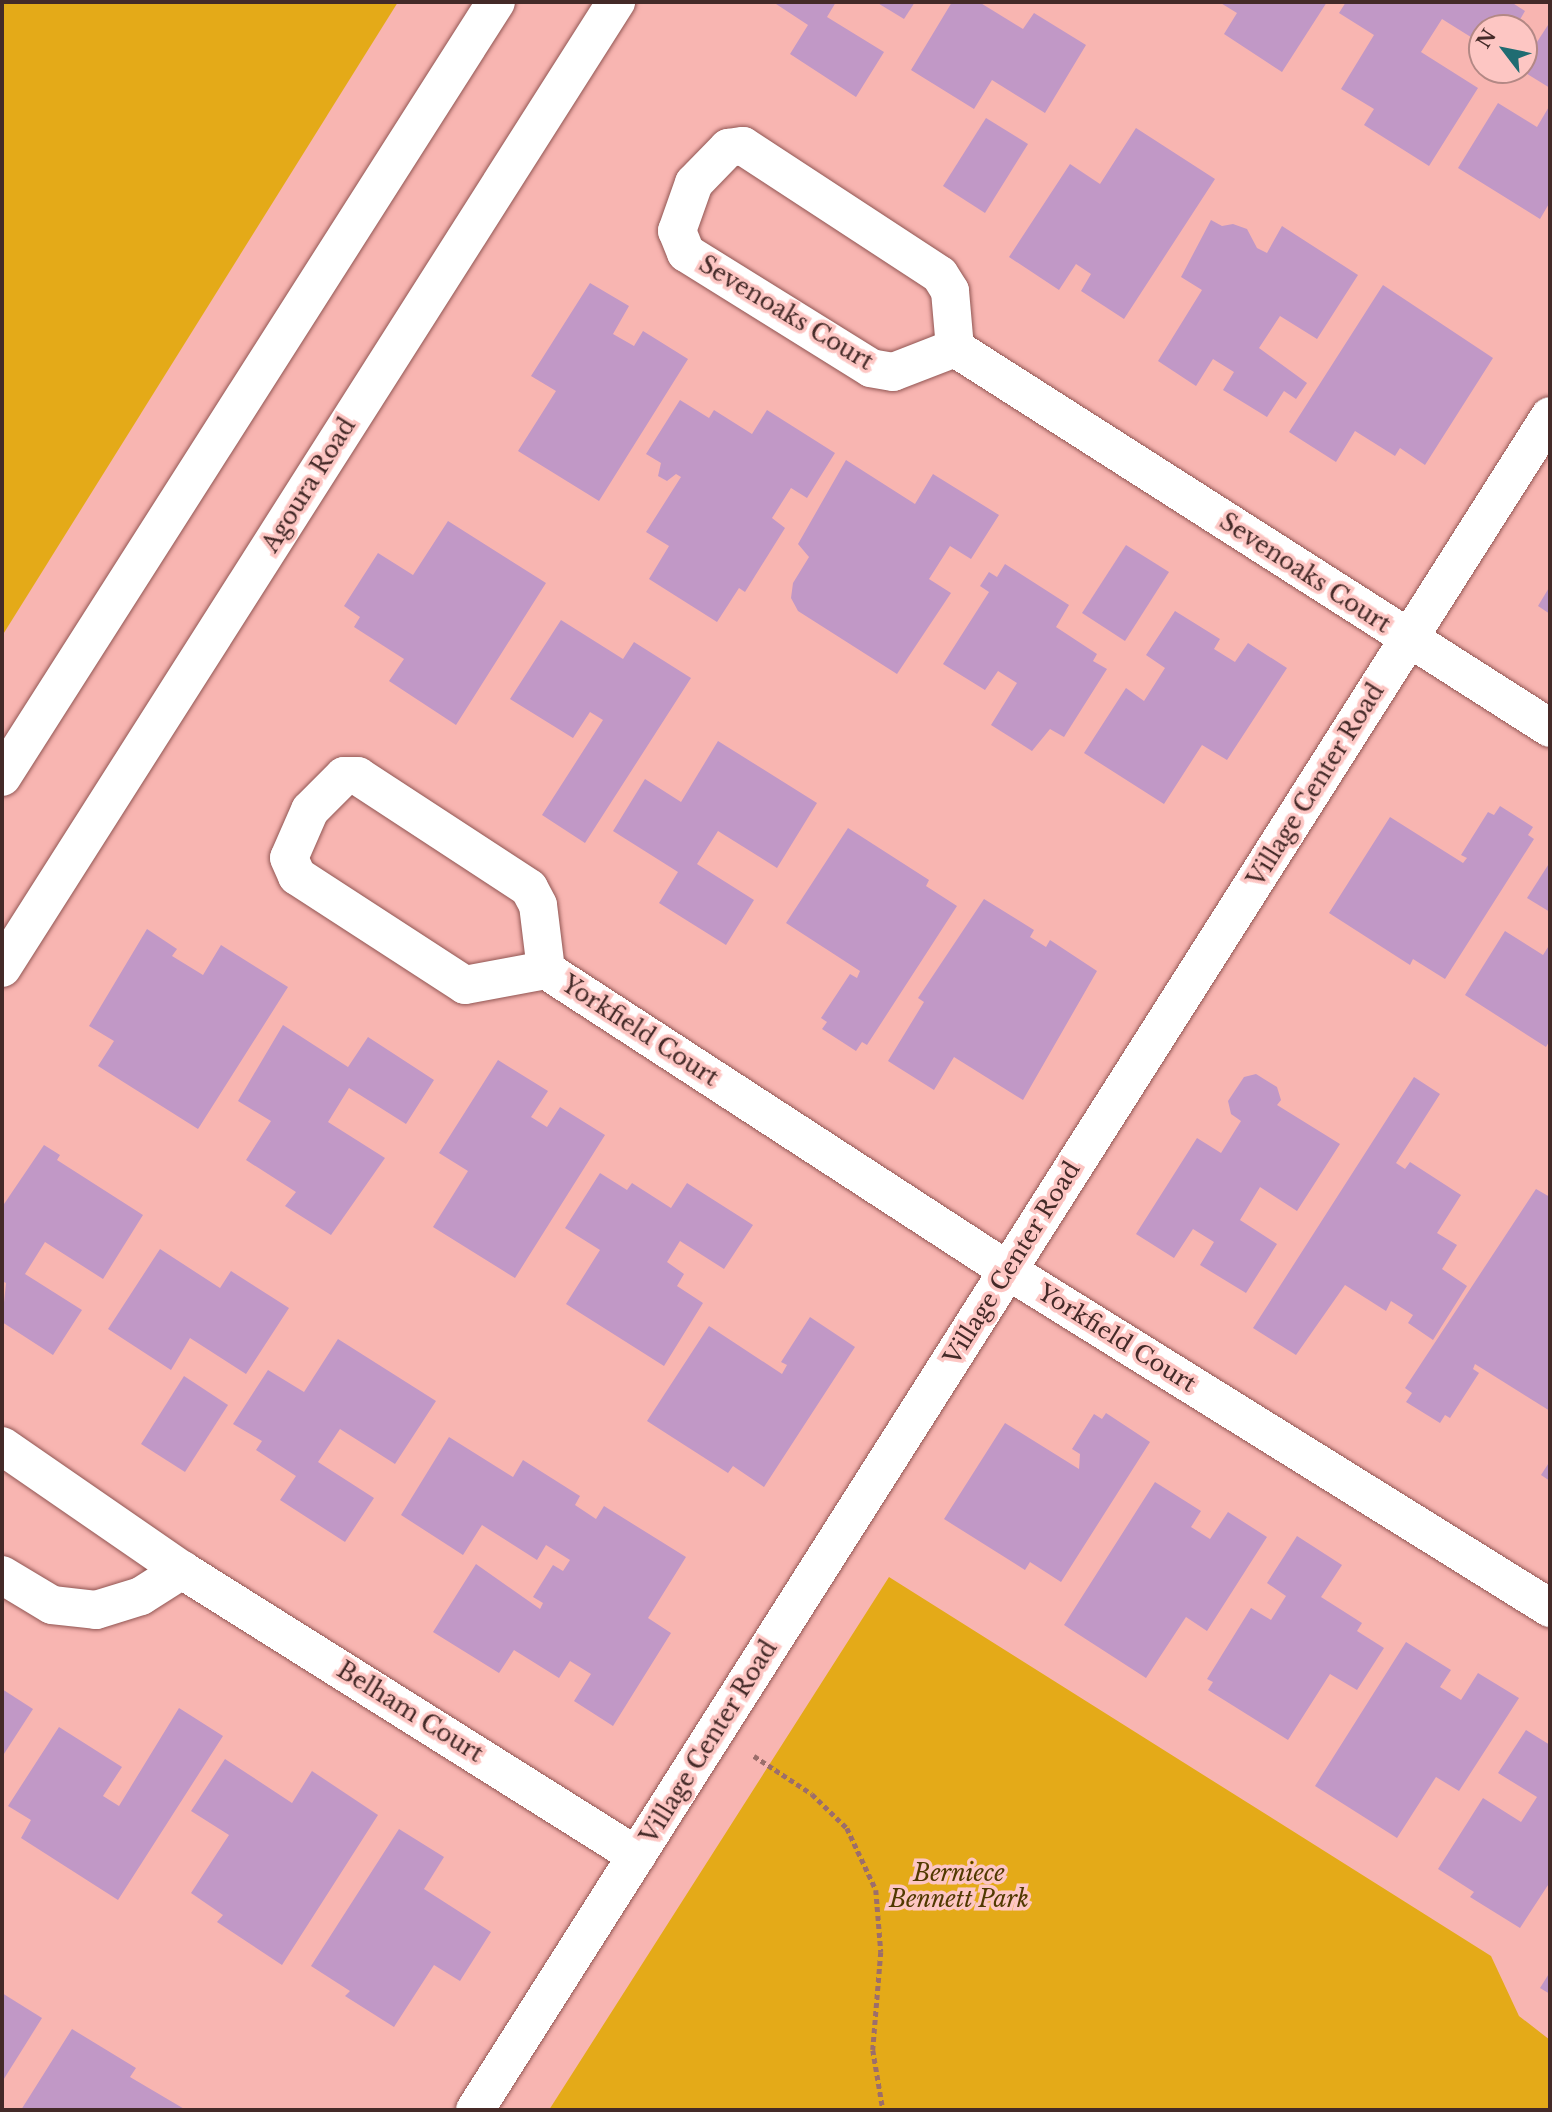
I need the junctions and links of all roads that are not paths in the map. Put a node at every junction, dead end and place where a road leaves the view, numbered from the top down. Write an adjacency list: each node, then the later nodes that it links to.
1 (496, 2): 7 (street)
2 (616, 2): 8 (street, Agoura Road)
3 (955, 348): 3 (street, Sevenoaks Court); 5 (street, Sevenoaks Court)
4 (1550, 416): 5 (street, Village Center Road)
5 (1409, 639): 6 (street, Sevenoaks Court); 10 (street, Village Center Road)
6 (1550, 728)
7 (2, 777)
8 (2, 968)
9 (546, 970): 9 (street, Yorkfield Court); 10 (street, Yorkfield Court)
10 (1007, 1270): 14 (street, Yorkfield Court); 15 (street, Village Center Road)
11 (2, 1446): 12 (street, Belham Court)
12 (182, 1570): 13 (street); 15 (street, Belham Court)
13 (2, 1575)
14 (1550, 1608)
15 (637, 1856): 16 (street, Village Center Road)
16 (475, 2110)

